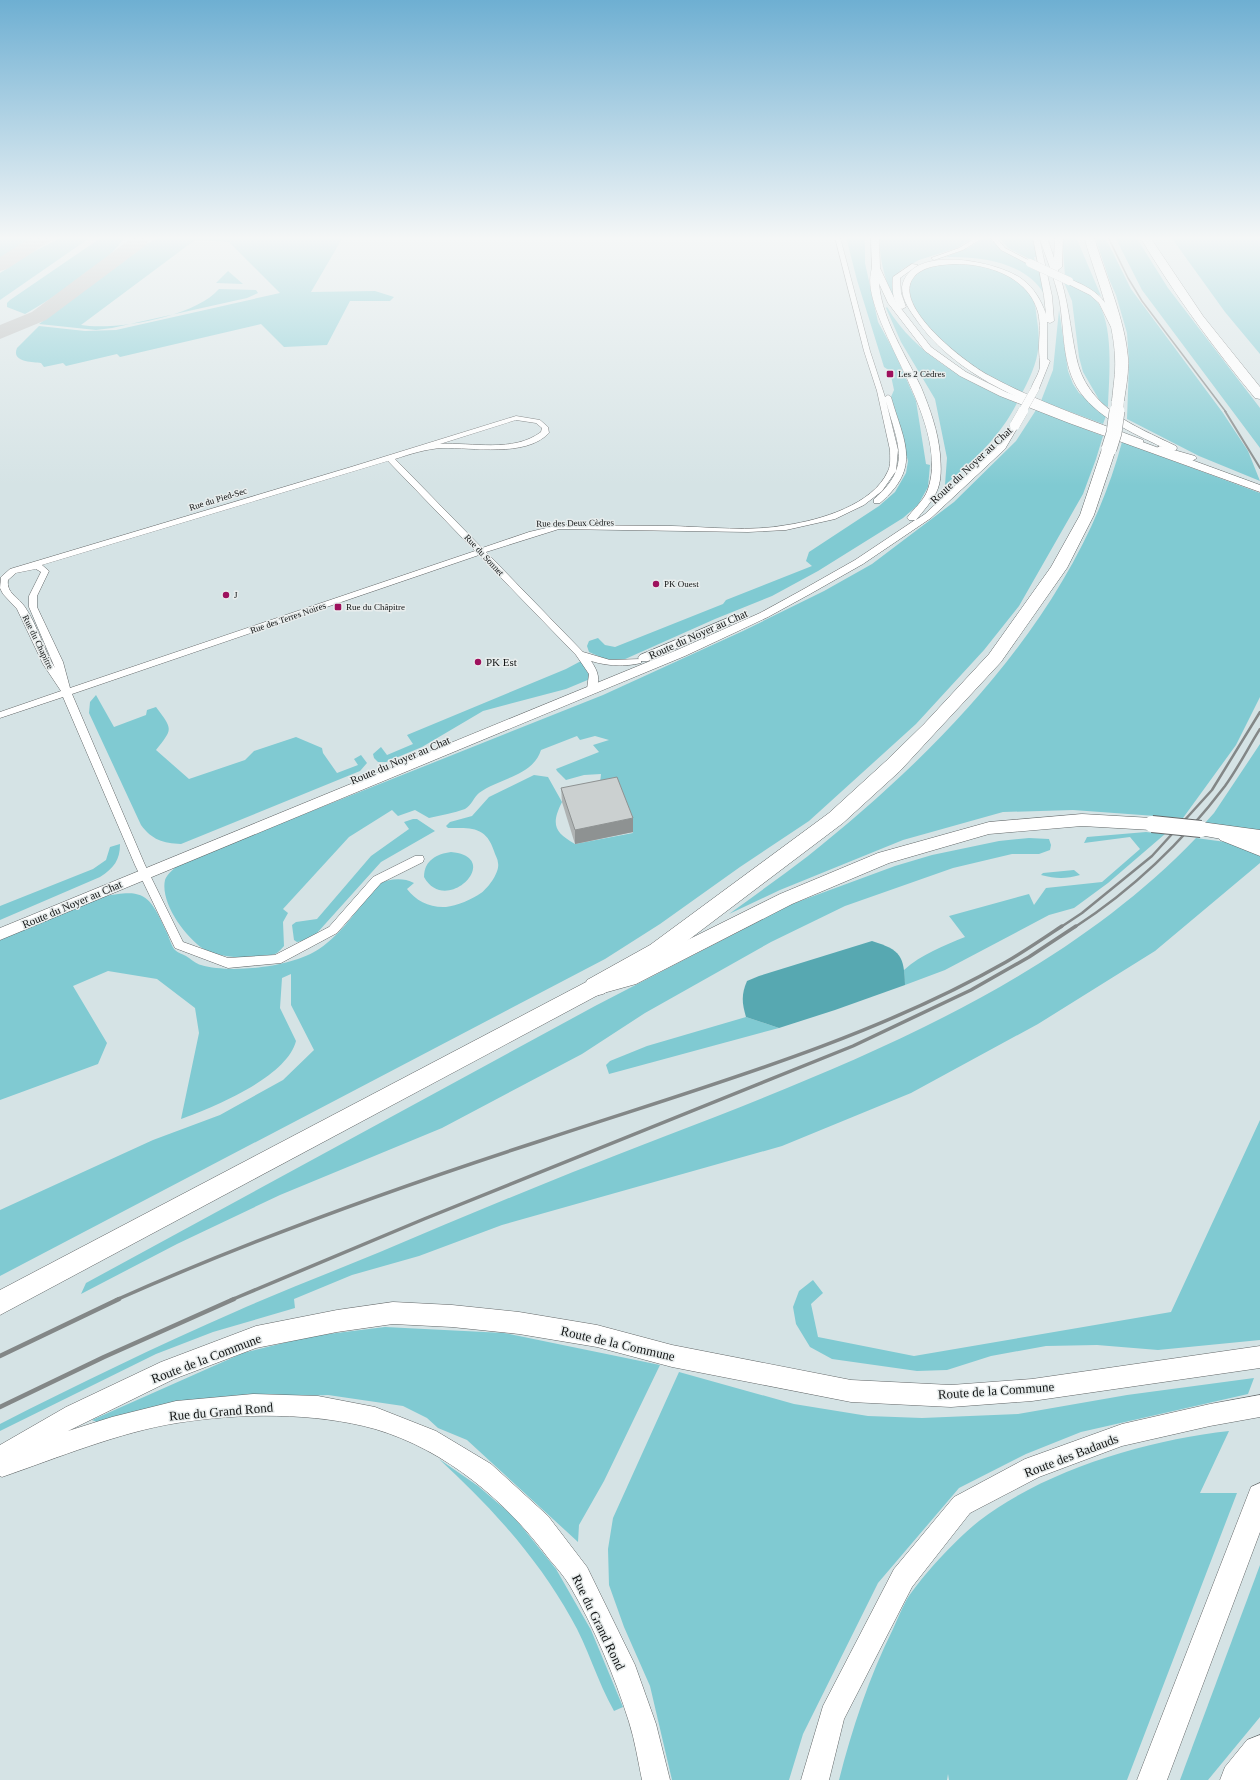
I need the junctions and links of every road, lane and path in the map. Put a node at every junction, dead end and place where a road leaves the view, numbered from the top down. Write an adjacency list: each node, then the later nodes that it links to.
1 (860, 320): 23 (street, Rue des Deux Cèdres)
2 (885, 320): 22 (street)
3 (904, 320): 13 (main road)
4 (912, 320): 13 (street)
5 (920, 320): 19 (street)
6 (1043, 320): 14 (street)
7 (1050, 320): 14 (street)
8 (1066, 320): 19 (main road)
9 (1111, 320): 12 (street, bridge)
10 (1113, 320): 12 (highway)
11 (1200, 320): 15 (highway)
12 (1114, 325): 40 (highway, bridge)
13 (938, 356): 21 (main road)
14 (1044, 368): 16 (street, bridge)
15 (1260, 395)
16 (1015, 425): 22 (street, Route du Noyer au Chat); 28 (street, Route du Noyer au Chat)
17 (415, 450): 17 (street); 18 (street, Rue du Pied-Sec)
18 (390, 458): 24 (street, Rue du Sonnet); 25 (street, Rue du Pied-Sec)
19 (1192, 458): 20 (main road)
20 (1260, 484)
21 (1260, 489)
22 (912, 518): 27 (street, Route du Noyer au Chat)
23 (532, 534): 24 (street, Rue des Terres Noires)
24 (482, 551): 26 (street, Rue du Sonnet); 29 (street, Rue des Terres Noires)
25 (27, 567): 29 (street, Rue du Chapitre); 29 (street, Rue du Chapitre)
26 (579, 653): 27 (street, Rue du Sonnet); 28 (street, Rue du Sonnet)
27 (638, 660): 28 (street, Route du Noyer au Chat)
28 (593, 685): 37 (street, Route du Noyer au Chat)
29 (67, 694): 30 (street, Rue des Terres Noires); 37 (street, Rue du Chapitre)
30 (13, 712): 31 (street); 32 (street)
31 (0, 716)
32 (0, 720)
33 (1201, 829): 34 (highway); 35 (main road); 40 (main road, bridge)
34 (1260, 838)
35 (1260, 849)
36 (419, 859): 37 (street, Rue du Chapitre)
37 (143, 871): 38 (street, Route du Noyer au Chat); 39 (street, Route du Noyer au Chat)
38 (0, 927)
39 (0, 934)
40 (595, 987): 41 (main road)
41 (0, 1303)
42 (1260, 1357): 44 (main road, Route de la Commune)
43 (1260, 1406): 49 (main road, Route des Badauds)
44 (0, 1458)
45 (0, 1466): 48 (main road, Rue du Grand Rond)
46 (1260, 1496): 50 (main road)
47 (1260, 1753): 51 (highway)
48 (656, 1780)
49 (815, 1780)
50 (1152, 1780)
51 (1238, 1780)

